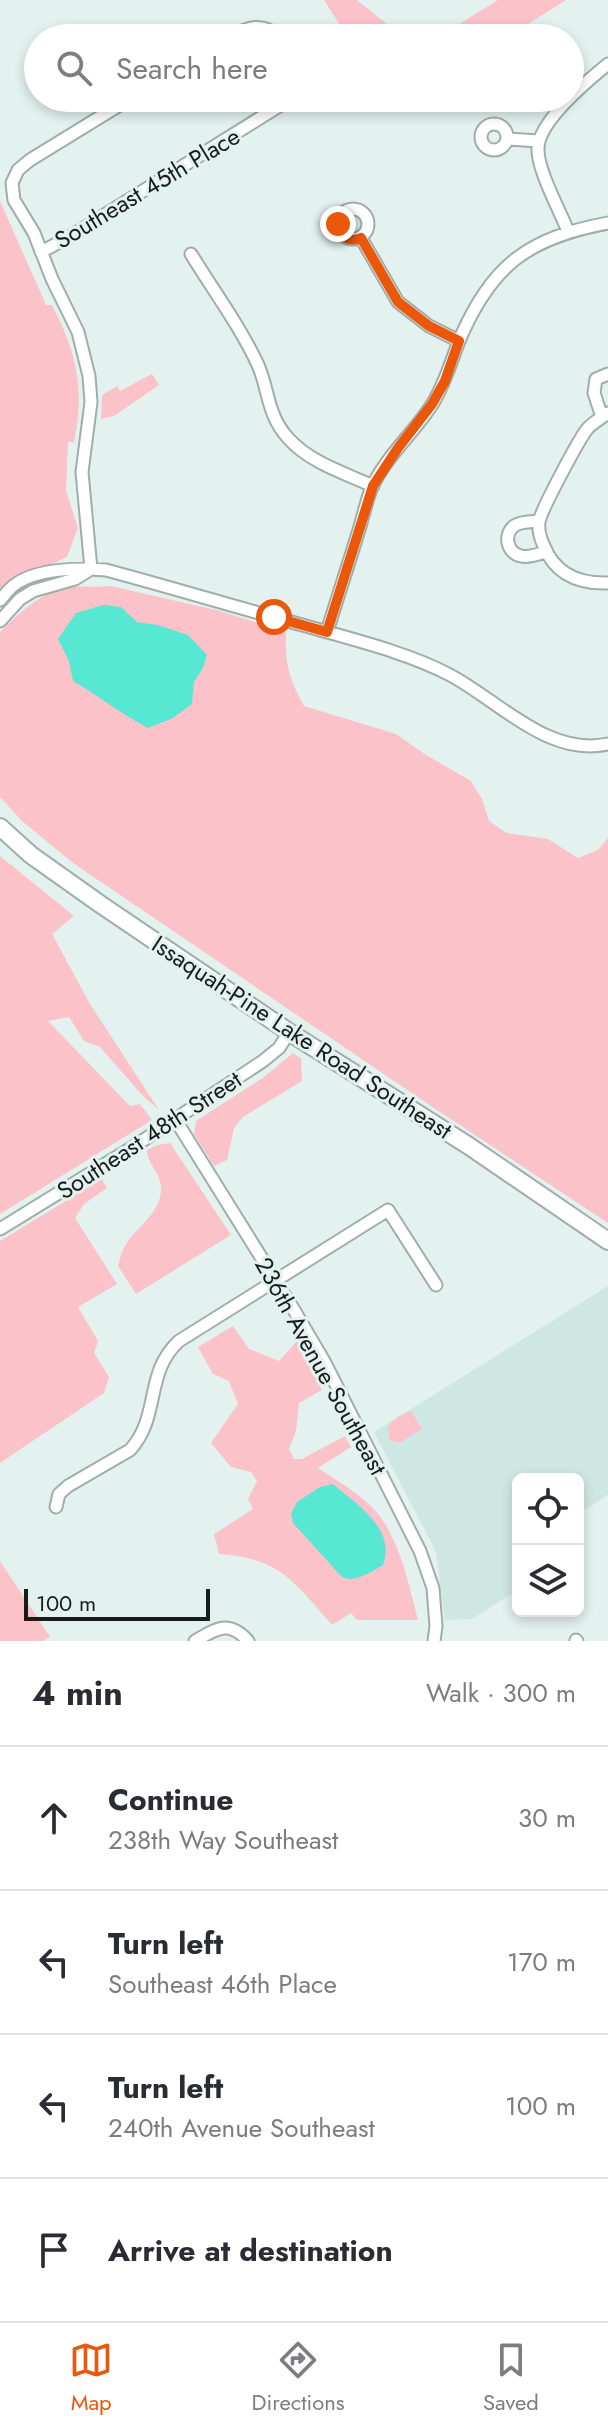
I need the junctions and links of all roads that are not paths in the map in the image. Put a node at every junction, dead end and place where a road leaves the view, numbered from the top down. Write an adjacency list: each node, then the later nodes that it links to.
1 (608, 64): 2 (street)
2 (584, 87)
3 (108, 112): 11 (street)
4 (270, 112): 11 (street, Southeast 45th Place)
5 (557, 112): 7 (street)
6 (508, 139): 7 (street)
7 (539, 141): 9 (street)
8 (608, 223): 9 (street)
9 (568, 231): 13 (street)
10 (361, 238): 13 (street)
11 (41, 252): 19 (street)
12 (191, 254): 16 (street)
13 (459, 341): 16 (street)
14 (606, 374): 15 (street)
15 (605, 415): 17 (street)
16 (373, 486): 23 (street)
17 (539, 521): 18 (street); 18 (street)
18 (546, 552): 20 (street)
19 (91, 569): 21 (street); 22 (street); 23 (street)
20 (608, 583)
21 (0, 600)
22 (0, 621)
23 (327, 632): 24 (street)
24 (608, 744)
25 (0, 827): 26 (main road, Issaquah-Pine Lake Road Southeast)
26 (289, 1032): 27 (street, Southeast 48th Street); 29 (main road, Issaquah-Pine Lake Road Southeast)
27 (175, 1119): 28 (street, Southeast 48th Street); 30 (street, 236th Avenue Southeast)
28 (0, 1229)
29 (608, 1241)
30 (275, 1280): 31 (street); 32 (street); 35 (street, 236th Avenue Southeast)
31 (436, 1285)
32 (56, 1507)
33 (195, 1641): 34 (street)
34 (248, 1641)
35 (434, 1641)

